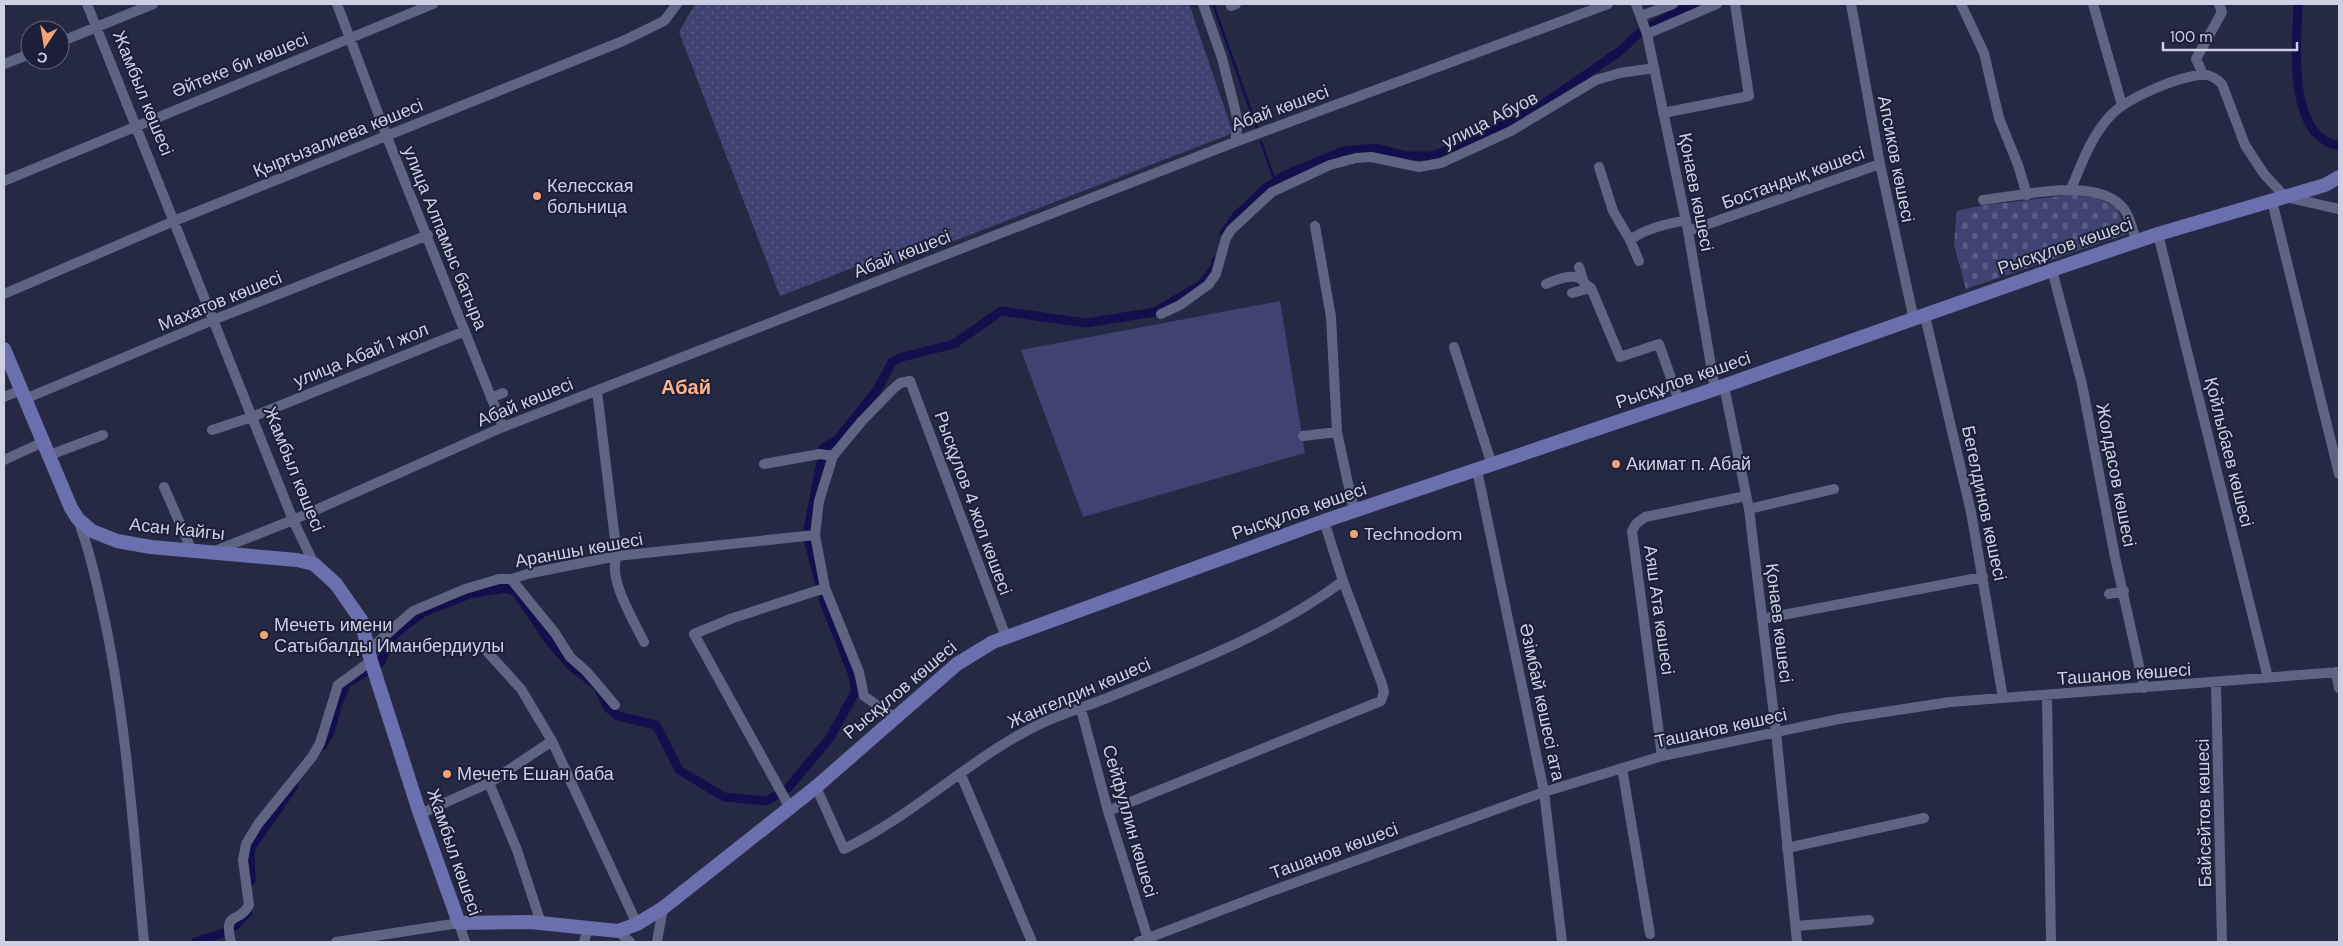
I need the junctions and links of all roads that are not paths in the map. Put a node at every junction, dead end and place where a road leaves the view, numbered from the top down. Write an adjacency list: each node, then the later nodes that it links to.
1 (87, 4): 17 (street, Жамбыл көшесі)
2 (153, 4): 17 (street)
3 (337, 4): 20 (street, улица Алпамыс батыра)
4 (433, 4): 20 (street, Әйтеке би көшесі)
5 (678, 4): 28 (street, Қырғызалиева көшесі)
6 (1203, 4): 29 (street)
7 (1608, 4): 29 (street, Абай көшесі)
8 (1636, 4): 16 (street, Қонаев көшесі)
9 (1673, 4): 16 (street)
10 (1716, 4): 18 (street)
11 (1735, 4): 26 (street)
12 (1851, 4): 30 (street, Апсиков көшесі)
13 (1961, 4): 35 (street)
14 (2093, 4): 25 (street)
15 (2219, 4): 24 (street)
16 (1641, 16): 18 (street, Қонаев көшесі)
17 (96, 28): 19 (street); 27 (street, Жамбыл көшесі)
18 (1647, 34): 23 (street, Қонаев көшесі)
19 (70, 38)
20 (350, 38): 27 (street, Әйтеке би көшесі); 28 (street, улица Алпамыс батыра)
21 (20, 58): 22 (street)
22 (4, 64)
23 (1654, 68): 26 (street, Қонаев көшесі); 55 (street, улица Абуов)
24 (2203, 74): 25 (street); 36 (street)
25 (2122, 105): 34 (street)
26 (1663, 113): 39 (street, Қонаев көшесі)
27 (136, 126): 33 (street, Әйтеке би көшесі); 40 (street, Жамбыл көшесі)
28 (386, 137): 40 (street, Қырғызалиева көшесі); 44 (street, улица Алпамыс батыра)
29 (1235, 142): 62 (street, Абай көшесі)
30 (1880, 164): 42 (street, Бостандық көшесі); 56 (street, Апсиков көшесі)
31 (1599, 167): 45 (street)
32 (2339, 177): 36 (main road, Рысқұлов көшесі)
33 (4, 180)
34 (2071, 189): 35 (street); 46 (street)
35 (2027, 195): 37 (street)
36 (2278, 199): 38 (street); 43 (main road, Рысқұлов көшесі); 81 (street)
37 (1983, 200)
38 (2339, 209)
39 (1686, 220): 42 (street, Қонаев көшесі); 45 (street)
40 (174, 221): 54 (street, Қырғызалиева көшесі); 57 (street, Жамбыл көшесі)
41 (1315, 226): 71 (street)
42 (1688, 231): 61 (street, Қонаев көшесі)
43 (2158, 234): 46 (main road, Рысқұлов көшесі); 107 (street, Қойлыбаев көшесі)
44 (428, 236): 57 (street, Махатов көшесі); 58 (street, улица Алпамыс батыра)
45 (1630, 240): 47 (street)
46 (2136, 242): 49 (main road, Рысқұлов көшесі)
47 (1639, 261)
48 (1579, 267): 50 (street)
49 (2052, 270): 56 (main road, Рысқұлов көшесі); 99 (street, Жолдасов көшесі)
50 (1583, 280): 51 (street); 52 (street)
51 (1546, 284)
52 (1590, 288): 53 (street); 67 (street)
53 (1572, 293)
54 (4, 294)
55 (1161, 314)
56 (1920, 318): 61 (main road, Рысқұлов көшесі); 95 (street, Бегелдинов көшесі)
57 (213, 320): 64 (street, Махатов көшесі); 68 (street, Жамбыл көшесі)
58 (465, 331): 66 (street, улица Алпамыс батыра); 68 (street, улица Абай 1 жол)
59 (1454, 348): 79 (street)
60 (4, 349): 64 (main road, Асан Кайгы)
61 (1719, 388): 67 (main road, Рысқұлов көшесі); 84 (street, Қонаев көшесі)
62 (598, 390): 69 (street, Абай көшесі); 93 (street)
63 (503, 393): 66 (street)
64 (23, 394): 65 (street, Махатов көшесі); 74 (main road, Асан Кайгы)
65 (4, 397)
66 (491, 398): 69 (street, улица Алпамыс батыра)
67 (1679, 401): 79 (main road, Рысқұлов көшесі)
68 (252, 416): 70 (street, улица Абай 1 жол); 88 (street, Жамбыл көшесі)
69 (503, 427): 88 (street, Абай көшесі)
70 (212, 430)
71 (1337, 432): 73 (street); 86 (street)
72 (102, 435): 75 (street)
73 (1303, 436)
74 (41, 443): 75 (main road, Асан Кайгы); 77 (street)
75 (47, 456): 87 (main road, Асан Кайгы)
76 (832, 456): 78 (street); 90 (street); 102 (street, Рысқұлов 4 жол көшесі)
77 (4, 460)
78 (764, 464)
79 (1492, 465): 80 (main road, Рысқұлов көшесі)
80 (1477, 470): 86 (main road, Рысқұлов көшесі); 123 (street, Әзімбай көшесі ата)
81 (2339, 474)
82 (164, 487): 91 (street)
83 (1834, 489): 85 (street)
84 (1746, 496): 85 (street, Қонаев көшесі); 118 (street, Аяш Ата көшесі)
85 (1749, 509): 101 (street, Қонаев көшесі)
86 (1354, 511): 89 (main road, Рысқұлов көшесі)
87 (78, 519): 91 (main road, Асан Кайгы); 139 (street)
88 (293, 520): 92 (street, Абай көшесі); 94 (street, Жамбыл көшесі)
89 (1324, 521): 97 (street); 102 (main road, Рысқұлов көшесі)
90 (815, 535): 93 (street, Араншы көшесі); 98 (street)
91 (192, 550): 92 (main road, Асан Кайгы)
92 (214, 552): 94 (main road, Асан Кайгы)
93 (618, 556): 96 (street, Араншы көшесі); 103 (street)
94 (314, 564): 105 (main road, Жамбыл көшесі)
95 (1983, 577): 101 (street); 112 (street, Бегелдинов көшесі)
96 (511, 579): 105 (street, Араншы көшесі); 113 (street)
97 (1343, 581): 114 (street, Жангелдин көшесі); 125 (street)
98 (825, 588): 115 (street); 124 (street)
99 (2124, 591): 100 (street); 109 (street, Жолдасов көшесі)
100 (2109, 594)
101 (1762, 619): 116 (street, Қонаев көшесі)
102 (1006, 637): 115 (main road, Рысқұлов көшесі)
103 (644, 642)
104 (481, 645): 117 (street)
105 (370, 658): 126 (main road, Жамбыл көшесі); 140 (street, Араншы көшесі)
106 (2337, 672): 107 (street, Ташанов көшесі); 110 (street)
107 (2268, 678): 108 (street, Ташанов көшесі)
108 (2216, 683): 109 (street, Ташанов көшесі); 150 (street, Байсейтов көшесі)
109 (2144, 688): 111 (street, Ташанов көшесі)
110 (2339, 688)
111 (2047, 696): 112 (street, Ташанов көшесі); 149 (street)
112 (2003, 698): 116 (street, Ташанов көшесі)
113 (615, 705)
114 (1081, 708): 120 (street, Жангелдин көшесі); 125 (street, Сейфуллин көшесі)
115 (894, 717): 122 (main road, Рысқұлов көшесі)
116 (1776, 732): 118 (street, Ташанов көшесі); 128 (street, Қонаев көшесі)
117 (552, 741): 121 (street); 133 (street)
118 (1662, 756): 119 (street, Ташанов көшесі)
119 (1622, 768): 123 (street, Ташанов көшесі); 137 (street)
120 (961, 775): 122 (street, Жангелдин көшесі); 146 (street)
121 (489, 782): 126 (street); 132 (street)
122 (816, 788): 124 (main road, Рысқұлов көшесі)
123 (1544, 792): 138 (street, Ташанов көшесі); 147 (street, Әзімбай көшесі ата)
124 (790, 808): 129 (main road, Рысқұлов көшесі)
125 (1108, 811): 138 (street, Сейфуллин көшесі)
126 (420, 814): 131 (main road, Жамбыл көшесі)
127 (1924, 818): 128 (street)
128 (1787, 848): 134 (street, Қонаев көшесі)
129 (662, 908): 133 (main road, Рысқұлов көшесі); 145 (street)
130 (1869, 920): 134 (street)
131 (459, 923): 132 (main road, Рысқұлов көшесі); 141 (street, Рысқұлов көшесі); 142 (street, Жамбыл көшесі)
132 (541, 923): 135 (main road, Рысқұлов көшесі)
133 (637, 924): 136 (main road, Рысқұлов көшесі)
134 (1796, 926): 148 (street, Қонаев көшесі)
135 (588, 928): 136 (main road, Рысқұлов көшесі); 143 (street)
136 (618, 931): 144 (street)
137 (1650, 934)
138 (1145, 941)
139 (144, 942)
140 (231, 942)
141 (336, 942)
142 (465, 942)
143 (584, 942)
144 (630, 942)
145 (656, 942)
146 (1032, 942)
147 (1562, 942)
148 (1797, 942)
149 (2051, 942)
150 (2222, 942)

